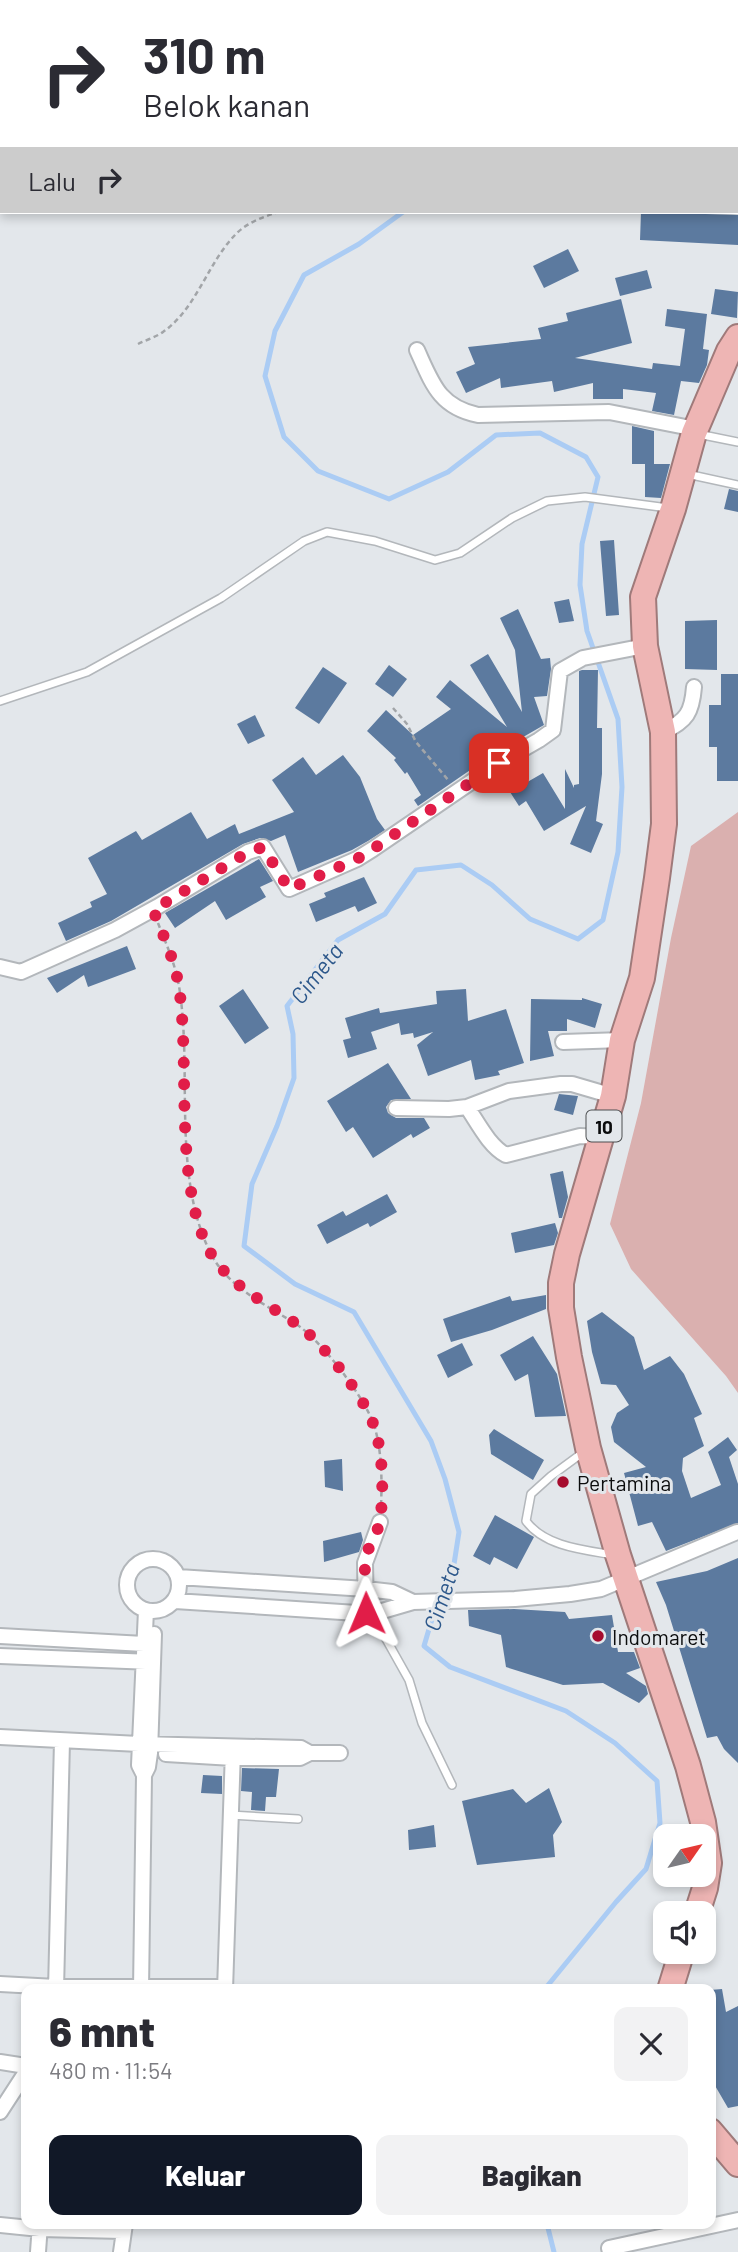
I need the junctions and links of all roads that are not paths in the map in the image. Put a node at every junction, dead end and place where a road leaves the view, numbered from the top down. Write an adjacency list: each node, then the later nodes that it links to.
1 (738, 337): 3 (highway, 10)
2 (417, 350): 3 (street)
3 (695, 431): 4 (lane); 5 (highway, 10)
4 (738, 442)
5 (683, 473): 6 (lane); 7 (highway, 10)
6 (738, 485)
7 (673, 509): 8 (highway, 10); 10 (lane)
8 (645, 646): 11 (highway, 10); 12 (street)
9 (694, 687): 11 (street)
10 (0, 701)
11 (663, 732): 13 (highway, 10)
12 (0, 967)
13 (622, 1040): 14 (street); 15 (highway, 10)
14 (563, 1042)
15 (613, 1096): 16 (street); 18 (highway, 10)
16 (467, 1107): 17 (street); 18 (street)
17 (396, 1108)
18 (601, 1137): 19 (highway, 10)
19 (589, 1448): 22 (highway, 10); 22 (lane)
20 (380, 1522): 24 (street)
21 (737, 1532): 22 (street)
22 (623, 1567): 26 (street); 42 (highway, 10)
23 (178, 1577): 24 (street); 25 (street); 27 (street)
24 (366, 1589): 26 (street); 28 (street)
25 (175, 1601): 27 (street); 28 (street)
26 (413, 1602): 28 (street)
27 (150, 1611): 30 (street); 32 (street)
28 (369, 1613): 39 (lane)
29 (0, 1636): 30 (street)
30 (144, 1644): 32 (street)
31 (0, 1656): 32 (street)
32 (148, 1662): 36 (street)
33 (0, 1737): 35 (street)
34 (0, 1744): 35 (street)
35 (62, 1745): 36 (street); 45 (street)
36 (145, 1748): 37 (street); 46 (street)
37 (233, 1752): 38 (street); 40 (street)
38 (340, 1752)
39 (452, 1785)
40 (230, 1814): 41 (lane); 47 (street)
41 (298, 1819)
42 (701, 1901)
43 (678, 1964): 48 (highway)
44 (0, 1984): 49 (street)
45 (56, 1984)
46 (141, 1984)
47 (225, 1984)
48 (672, 1984)
49 (21, 1986)
50 (0, 2062): 51 (street)
51 (21, 2065)
52 (21, 2080): 53 (street)
53 (0, 2112)
54 (716, 2138): 55 (highway)
55 (738, 2164)
56 (738, 2220): 58 (street)
57 (0, 2225): 59 (street)
58 (716, 2225)
59 (21, 2226)
60 (40, 2229): 63 (street)
61 (124, 2229): 64 (street)
62 (697, 2229): 65 (street)
63 (38, 2252)
64 (121, 2252)
65 (610, 2252)

